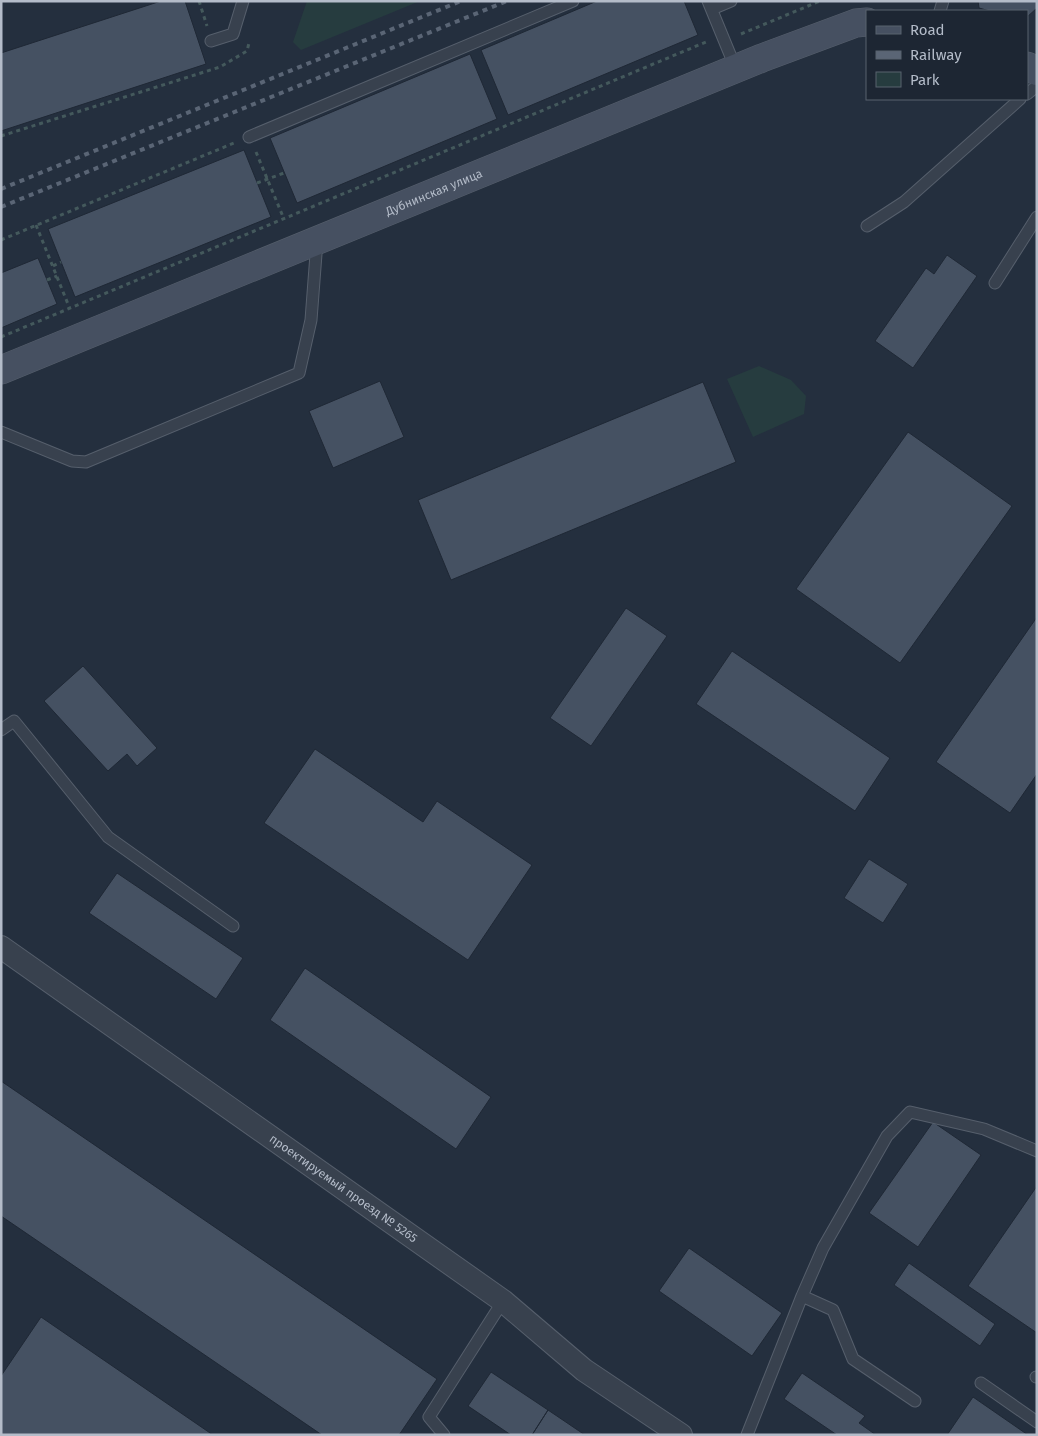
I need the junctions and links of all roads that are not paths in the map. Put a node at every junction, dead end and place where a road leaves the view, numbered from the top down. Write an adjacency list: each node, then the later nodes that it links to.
1 (243, 1): 6 (lane)
2 (573, 1): 9 (lane)
3 (731, 1): 4 (lane)
4 (710, 5): 7 (lane)
5 (866, 22): 7 (street, Дубнинская улица)
6 (211, 41)
7 (736, 69): 12 (street, Дубнинская улица)
8 (1019, 100): 11 (lane)
9 (249, 136)
10 (1037, 218): 13 (lane)
11 (867, 226)
12 (317, 241): 14 (street, Дубнинская улица); 15 (lane)
13 (995, 283)
14 (1, 370)
15 (1, 432)
16 (1, 730): 17 (lane)
17 (232, 926)
18 (1, 947): 21 (street, проектируемый проезд № 5265)
19 (1037, 1151): 20 (lane)
20 (802, 1296): 23 (lane); 27 (lane)
21 (503, 1301): 25 (lane); 26 (street, проектируемый проезд № 5265)
22 (980, 1384): 24 (lane)
23 (915, 1400)
24 (1037, 1422)
25 (444, 1435)
26 (681, 1435)
27 (747, 1435)

